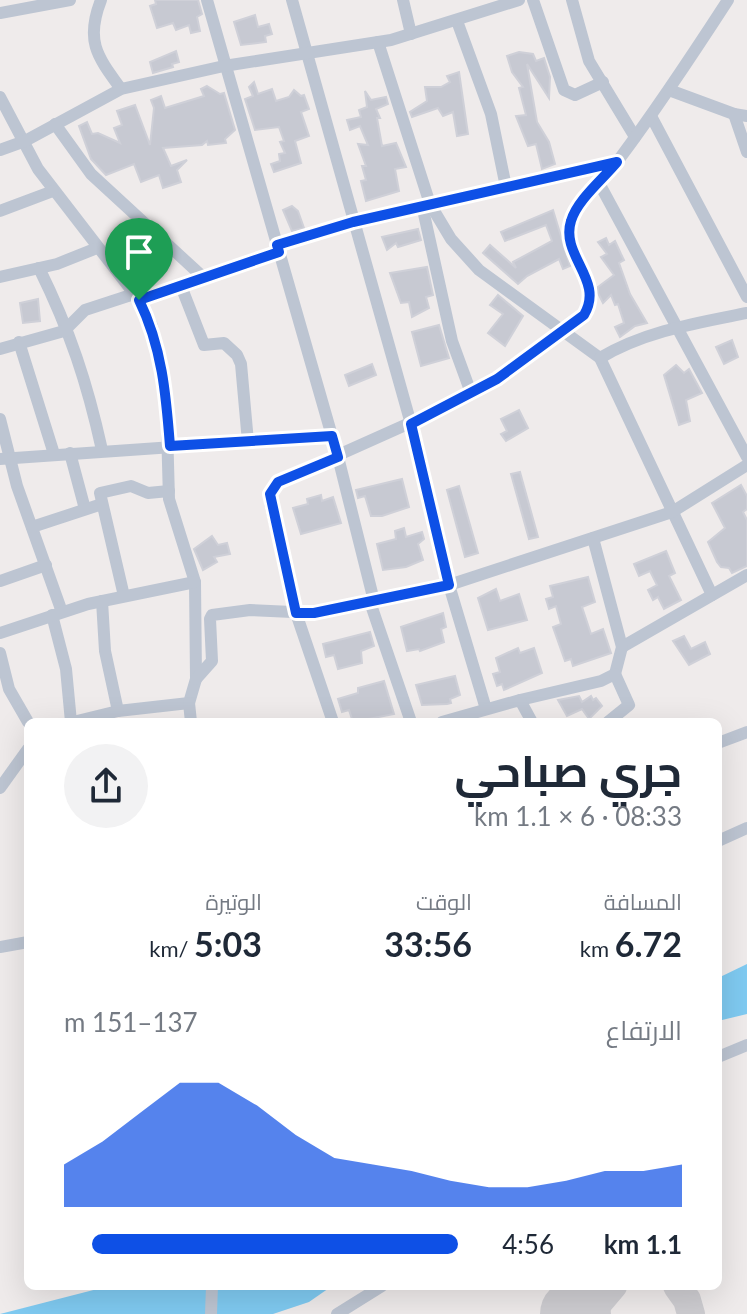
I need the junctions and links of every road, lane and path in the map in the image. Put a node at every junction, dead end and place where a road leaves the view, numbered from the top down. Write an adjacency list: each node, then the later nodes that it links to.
1 (70, 0): 10 (street)
2 (101, 0): 18 (street)
3 (207, 0): 16 (street)
4 (292, 0): 15 (street)
5 (403, 0): 13 (street)
6 (519, 0): 12 (street)
7 (533, 0): 17 (street)
8 (572, 0): 17 (street)
9 (728, 0): 19 (street)
10 (41, 3): 11 (street)
11 (0, 13)
12 (457, 21): 13 (street); 30 (street)
13 (411, 34): 14 (street)
14 (378, 42): 15 (street); 32 (street)
15 (306, 53): 16 (street); 34 (street)
16 (224, 66): 18 (street); 36 (street)
17 (603, 82): 24 (street)
18 (121, 89): 23 (street)
19 (669, 90): 21 (street); 22 (street)
20 (0, 97): 25 (street)
21 (740, 115): 27 (street)
22 (651, 116): 24 (street); 42 (street)
23 (55, 124): 25 (street); 39 (street)
24 (635, 137): 28 (street)
25 (25, 141): 26 (street); 31 (street)
26 (0, 150)
27 (747, 152)
28 (617, 162): 29 (street); 30 (street)
29 (599, 183): 44 (street); 46 (street)
30 (506, 187): 32 (street)
31 (53, 191): 33 (street); 35 (street)
32 (426, 204): 34 (street); 46 (street); 50 (street)
33 (0, 211)
34 (353, 222): 36 (street); 52 (street)
35 (97, 248): 37 (street); 41 (street)
36 (278, 248): 39 (street); 53 (street)
37 (39, 268): 38 (street); 45 (street)
38 (0, 277)
39 (204, 278): 40 (street)
40 (181, 286): 41 (street); 54 (street)
41 (136, 297): 45 (street); 55 (street)
42 (747, 297)
43 (747, 313): 44 (street)
44 (678, 327): 49 (street); 60 (street)
45 (68, 329): 47 (street); 56 (street)
46 (563, 331): 49 (street); 50 (street)
47 (19, 342): 48 (street); 58 (street)
48 (0, 349)
49 (600, 358): 66 (street)
50 (471, 393): 52 (street)
51 (0, 419): 61 (street)
52 (411, 424): 59 (street); 73 (street)
53 (332, 436): 54 (street); 59 (street)
54 (248, 442): 55 (street)
55 (170, 446): 56 (street); 63 (street)
56 (102, 450): 57 (street)
57 (70, 453): 58 (street); 65 (street)
58 (54, 454): 61 (street)
59 (338, 457): 77 (street); 78 (street)
60 (747, 457)
61 (5, 458): 67 (street)
62 (747, 465): 66 (street)
63 (169, 491): 64 (street); 72 (street)
64 (102, 504): 65 (street); 75 (street)
65 (85, 509): 67 (street)
66 (672, 512): 68 (street); 74 (street)
67 (32, 527): 69 (street)
68 (593, 538): 73 (street); 81 (street)
69 (46, 565): 71 (street); 79 (street)
70 (747, 575): 74 (street)
71 (0, 581)
72 (195, 582): 75 (street); 84 (street)
73 (449, 585): 77 (street); 88 (street)
74 (712, 595): 81 (street)
75 (124, 596): 76 (street)
76 (102, 601): 79 (street); 87 (street)
77 (372, 602): 78 (street); 94 (street)
78 (296, 613): 84 (street); 93 (street)
79 (57, 614): 80 (street); 90 (street)
80 (0, 633)
81 (622, 647): 83 (street)
82 (0, 653): 89 (street)
83 (615, 674): 85 (street); 96 (street)
84 (196, 679): 86 (street)
85 (520, 700): 88 (street); 95 (street)
86 (189, 703): 87 (street); 92 (street)
87 (118, 711): 91 (street)
88 (478, 715)
89 (26, 718)
90 (72, 718)
91 (89, 718)
92 (191, 718)
93 (332, 718)
94 (410, 718)
95 (530, 718)
96 (613, 718)
97 (747, 732): 98 (street)
98 (722, 741)
99 (24, 755): 100 (street)
100 (0, 788)
101 (747, 828): 102 (street)
102 (722, 839)
103 (24, 943): 104 (street)
104 (0, 947)
105 (747, 1045): 106 (street)
106 (722, 1055)
107 (212, 1290): 109 (street)
108 (376, 1290): 110 (street)
109 (211, 1314)
110 (337, 1314)

